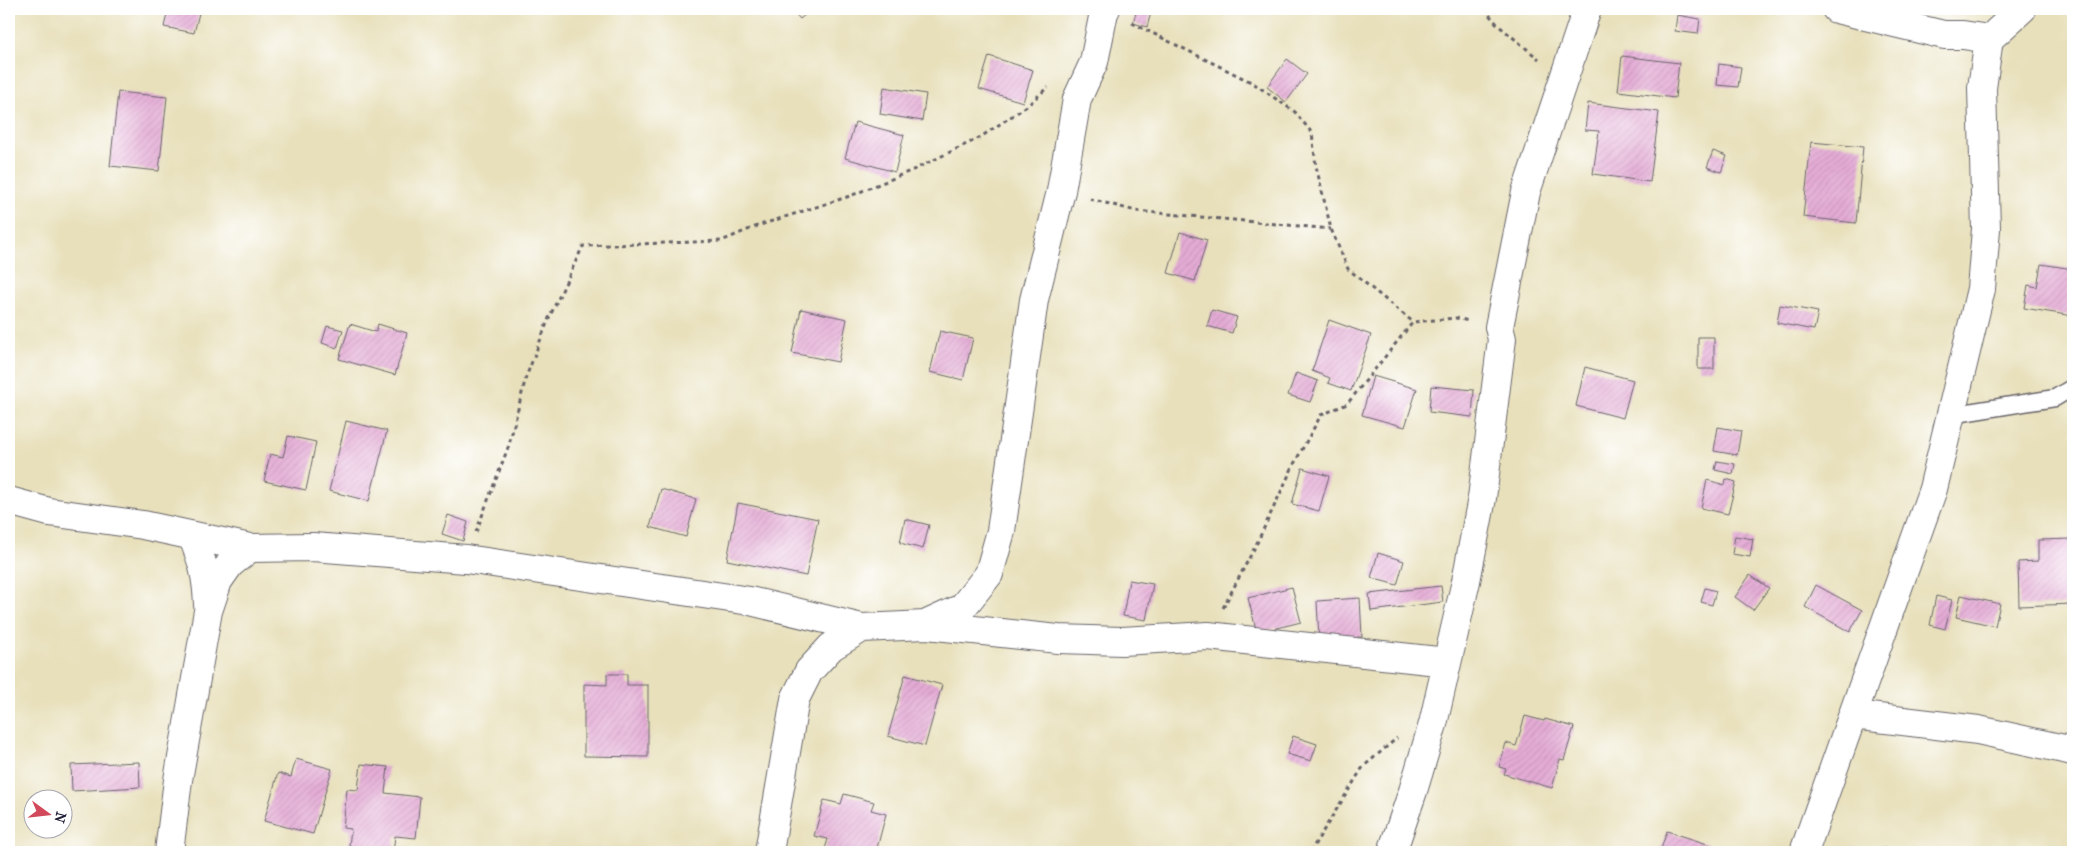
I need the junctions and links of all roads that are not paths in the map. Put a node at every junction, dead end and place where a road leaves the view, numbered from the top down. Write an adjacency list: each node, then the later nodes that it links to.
1 (1587, 9): 14 (street)
2 (1836, 9): 5 (street)
3 (2022, 9): 5 (street)
4 (1105, 10): 12 (street)
5 (1989, 39): 7 (street)
6 (2073, 387): 7 (lane)
7 (1950, 415): 15 (street)
8 (9, 502): 9 (street)
9 (192, 536): 10 (street); 11 (street)
10 (250, 548): 11 (street); 13 (street)
11 (208, 612): 17 (street)
12 (925, 625): 13 (street); 14 (street)
13 (862, 628): 18 (street)
14 (1447, 662): 19 (street)
15 (1853, 715): 16 (street); 20 (street)
16 (2073, 751)
17 (169, 852)
18 (769, 852)
19 (1392, 852)
20 (1804, 852)

